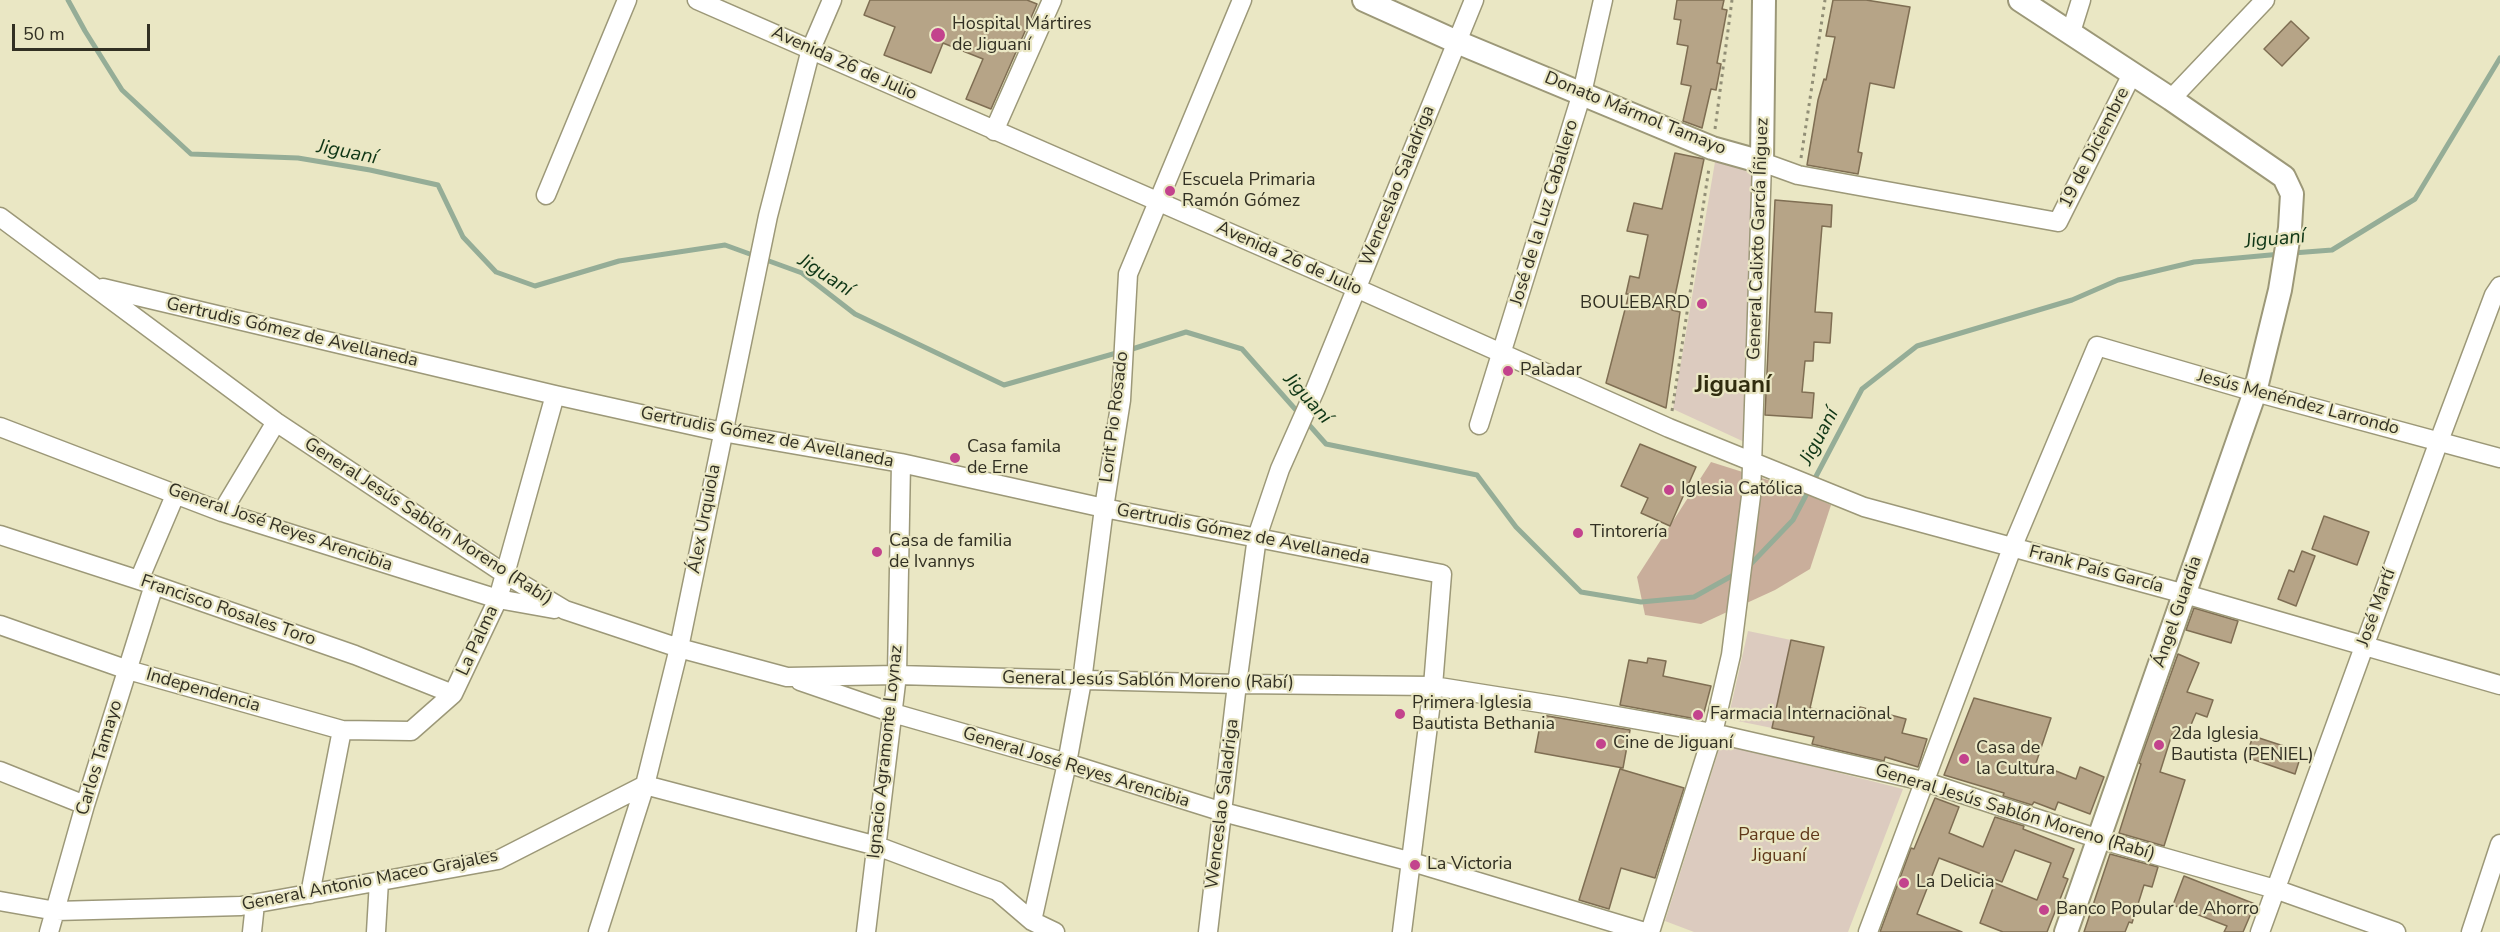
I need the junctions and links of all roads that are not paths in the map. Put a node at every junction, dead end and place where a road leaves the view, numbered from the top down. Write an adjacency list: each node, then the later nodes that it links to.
1 (627, 0): 21 (street)
2 (697, 0): 15 (street, Avenida 26 de Julio)
3 (832, 0): 15 (street, Álex Urquiola)
4 (1052, 0): 19 (street)
5 (1242, 0): 22 (street, Lorit Pio Rosado)
6 (1364, 0): 14 (main road, Donato Mármol Tamayo)
7 (1474, 0): 14 (street, Wenceslao Saladriga)
8 (1603, 0): 17 (street, José de la Luz Caballero)
9 (1764, 0): 20 (main road, General Calixto García Íñiguez)
10 (2020, 0): 13 (main road, Ángel Guardia)
11 (2081, 0): 13 (street)
12 (2265, 0): 18 (street)
13 (2071, 32): 16 (main road, Ángel Guardia)
14 (1457, 42): 17 (main road, Donato Mármol Tamayo); 27 (street, Wenceslao Saladriga)
15 (811, 49): 19 (street, Avenida 26 de Julio); 34 (street, Álex Urquiola)
16 (2132, 74): 18 (main road, Ángel Guardia); 24 (street, 19 de Diciembre)
17 (1582, 93): 20 (main road, Donato Mármol Tamayo); 28 (street, José de la Luz Caballero)
18 (2171, 99): 29 (main road, Ángel Guardia)
19 (994, 131): 22 (street, Avenida 26 de Julio)
20 (1762, 162): 24 (street, Donato Mármol Tamayo); 37 (street, General Calixto García Íñiguez)
21 (546, 195)
22 (1158, 202): 27 (street, Avenida 26 de Julio); 41 (street, Lorit Pio Rosado)
23 (0, 217): 25 (street, General Jesús Sablón Moreno (Rabí))
24 (2058, 222)
25 (95, 286): 30 (street, Gertrudis Gómez de Avellaneda); 31 (street, General Jesús Sablón Moreno (Rabí))
26 (2500, 286): 35 (street, José Martí)
27 (1356, 288): 28 (street, Avenida 26 de Julio); 44 (street, Wenceslao Saladriga)
28 (1502, 354): 32 (street, José de la Luz Caballero); 37 (street, Avenida 26 de Julio)
29 (2255, 392): 35 (street, Jesús Menéndez Larrondo); 45 (street, Jesús Menéndez Larrondo); 48 (main road, Ángel Guardia)
30 (555, 395): 34 (street, Gertrudis Gómez de Avellaneda); 46 (street, La Palma)
31 (276, 422): 42 (street); 46 (street, General Jesús Sablón Moreno (Rabí))
32 (1479, 425)
33 (0, 427): 40 (street, General José Reyes Arencibia)
34 (722, 432): 38 (street, Gertrudis Gómez de Avellaneda); 53 (street, Álex Urquiola)
35 (2439, 441): 36 (street, Jesús Menéndez Larrondo); 52 (street, José Martí)
36 (2500, 458)
37 (1753, 461): 39 (street, Avenida 26 de Julio); 65 (street, General Calixto García Íñiguez)
38 (901, 463): 41 (street, Gertrudis Gómez de Avellaneda); 55 (street, Ignacio Agramonte Loynaz)
39 (1783, 474): 45 (street, Frank País García)
40 (176, 493): 42 (street, General José Reyes Arencibia); 47 (street, Carlos Tamayo)
41 (1104, 508): 44 (street, Gertrudis Gómez de Avellaneda); 57 (street, Lorit Pio Rosado)
42 (222, 512): 49 (street, General José Reyes Arencibia)
43 (0, 536): 47 (street, Francisco Rosales Toro)
44 (1257, 537): 58 (street, Wenceslao Saladriga); 60 (street, Gertrudis Gómez de Avellaneda)
45 (2012, 548): 48 (street, Frank País García); 68 (street)
46 (505, 574): 49 (street, La Palma); 50 (street, General Jesús Sablón Moreno (Rabí))
47 (147, 583): 54 (street, Carlos Tamayo); 61 (street, Francisco Rosales Toro)
48 (2184, 594): 52 (street, Frank País García); 72 (main road, Ángel Guardia)
49 (498, 599): 50 (street, General José Reyes Arencibia); 61 (street, La Palma)
50 (565, 610): 53 (street, General Jesús Sablón Moreno (Rabí))
51 (0, 625): 54 (street, Independencia)
52 (2363, 646): 59 (street, Frank País García); 77 (street, José Martí)
53 (679, 648): 56 (street, General Jesús Sablón Moreno (Rabí)); 69 (street, Álex Urquiola)
54 (128, 670): 63 (street, Independencia); 70 (street, Carlos Tamayo)
55 (897, 675): 56 (street, General Jesús Sablón Moreno (Rabí)); 57 (street, General Jesús Sablón Moreno (Rabí)); 62 (street, Ignacio Agramonte Loynaz)
56 (787, 677): 62 (street, General José Reyes Arencibia)
57 (1082, 681): 58 (street, General Jesús Sablón Moreno (Rabí)); 66 (street, Lorit Pio Rosado)
58 (1237, 684): 60 (street, General Jesús Sablón Moreno (Rabí)); 71 (street, Wenceslao Saladriga)
59 (2500, 685)
60 (1433, 686): 65 (street, General Jesús Sablón Moreno (Rabí)); 75 (street)
61 (453, 694): 64 (street, La Palma)
62 (894, 713): 66 (street, General José Reyes Arencibia); 74 (street, Ignacio Agramonte Loynaz)
63 (342, 730): 64 (street, Independencia); 78 (street)
64 (411, 731)
65 (1713, 733): 68 (street, General Jesús Sablón Moreno (Rabí)); 92 (street, General Calixto García Íñiguez)
66 (1067, 763): 71 (street, General José Reyes Arencibia); 82 (street, Lorit Pio Rosado)
67 (0, 771): 70 (street)
68 (1923, 781): 72 (street, General Jesús Sablón Moreno (Rabí)); 93 (street)
69 (645, 785): 74 (street); 76 (street, General Antonio Maceo Grajales); 86 (street, Álex Urquiola)
70 (85, 805): 81 (street, Carlos Tamayo)
71 (1223, 812): 75 (street, General José Reyes Arencibia); 89 (street, Wenceslao Saladriga)
72 (2099, 839): 77 (street, General Jesús Sablón Moreno (Rabí)); 94 (main road, Ángel Guardia)
73 (2500, 844): 97 (street)
74 (877, 846): 82 (street); 87 (street, Ignacio Agramonte Loynaz)
75 (1412, 862): 90 (street); 91 (street, General José Reyes Arencibia)
76 (379, 882): 78 (street, General Antonio Maceo Grajales); 85 (street)
77 (2275, 889): 95 (street, José Martí); 96 (street, General Jesús Sablón Moreno (Rabí))
78 (310, 894): 80 (street, General Antonio Maceo Grajales)
79 (0, 901): 81 (street, General Antonio Maceo Grajales)
80 (255, 904): 81 (street, General Antonio Maceo Grajales); 84 (street)
81 (56, 911): 83 (street, Carlos Tamayo)
82 (1032, 921): 88 (street)
83 (49, 932)
84 (252, 932)
85 (376, 932)
86 (598, 932)
87 (866, 932)
88 (1055, 932)
89 (1208, 932)
90 (1402, 932)
91 (1645, 932)
92 (1650, 932)
93 (1868, 932)
94 (2066, 932)
95 (2260, 932)
96 (2396, 932)
97 (2471, 932)

